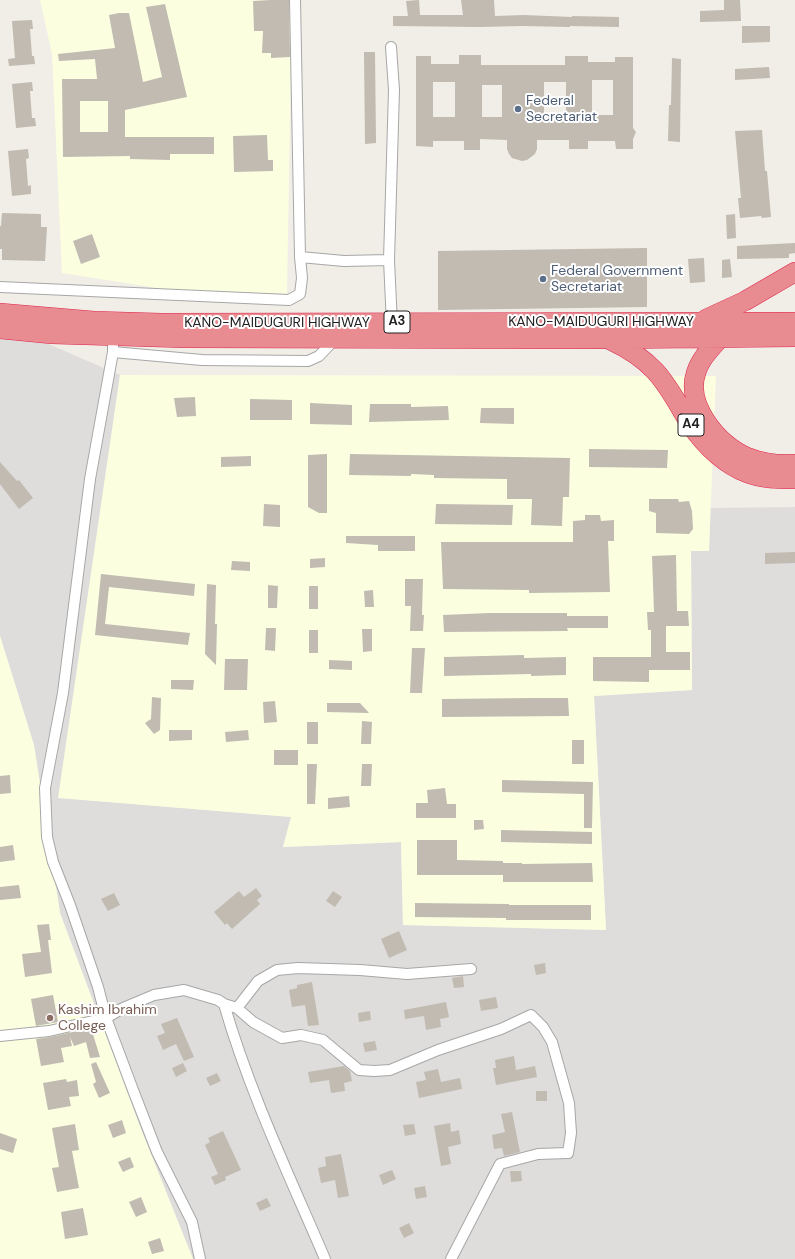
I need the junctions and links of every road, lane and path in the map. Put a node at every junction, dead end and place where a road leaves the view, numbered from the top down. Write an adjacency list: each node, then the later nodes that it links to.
1 (295, 0): 3 (street)
2 (391, 47): 4 (street)
3 (300, 257): 4 (street); 6 (street)
4 (389, 260): 11 (street)
5 (795, 272): 8 (highway)
6 (0, 287)
7 (0, 313): 11 (highway, KANO-MAIDUGURI HIGHWAY / A3)
8 (700, 322): 9 (highway, KANO-MAIDUGURI HIGHWAY / A3); 11 (highway, KANO-MAIDUGURI HIGHWAY / A3)
9 (795, 322)
10 (0, 329): 15 (highway, KANO-MAIDUGURI HIGHWAY / A3)
11 (392, 330): 14 (highway, KANO-MAIDUGURI HIGHWAY / A3); 15 (highway, KANO-MAIDUGURI HIGHWAY / A3)
12 (795, 337): 13 (highway, KANO-MAIDUGURI HIGHWAY / A3)
13 (720, 338): 14 (highway, KANO-MAIDUGURI HIGHWAY / A3); 16 (highway, A4)
14 (607, 339): 17 (highway, A4)
15 (113, 344): 21 (street)
16 (795, 464)
17 (795, 479)
18 (471, 969): 20 (street)
19 (224, 1004): 20 (street); 21 (street); 24 (street)
20 (237, 1008): 25 (street)
21 (106, 1018): 22 (street); 23 (street)
22 (0, 1036)
23 (200, 1259)
24 (325, 1259)
25 (451, 1259)

